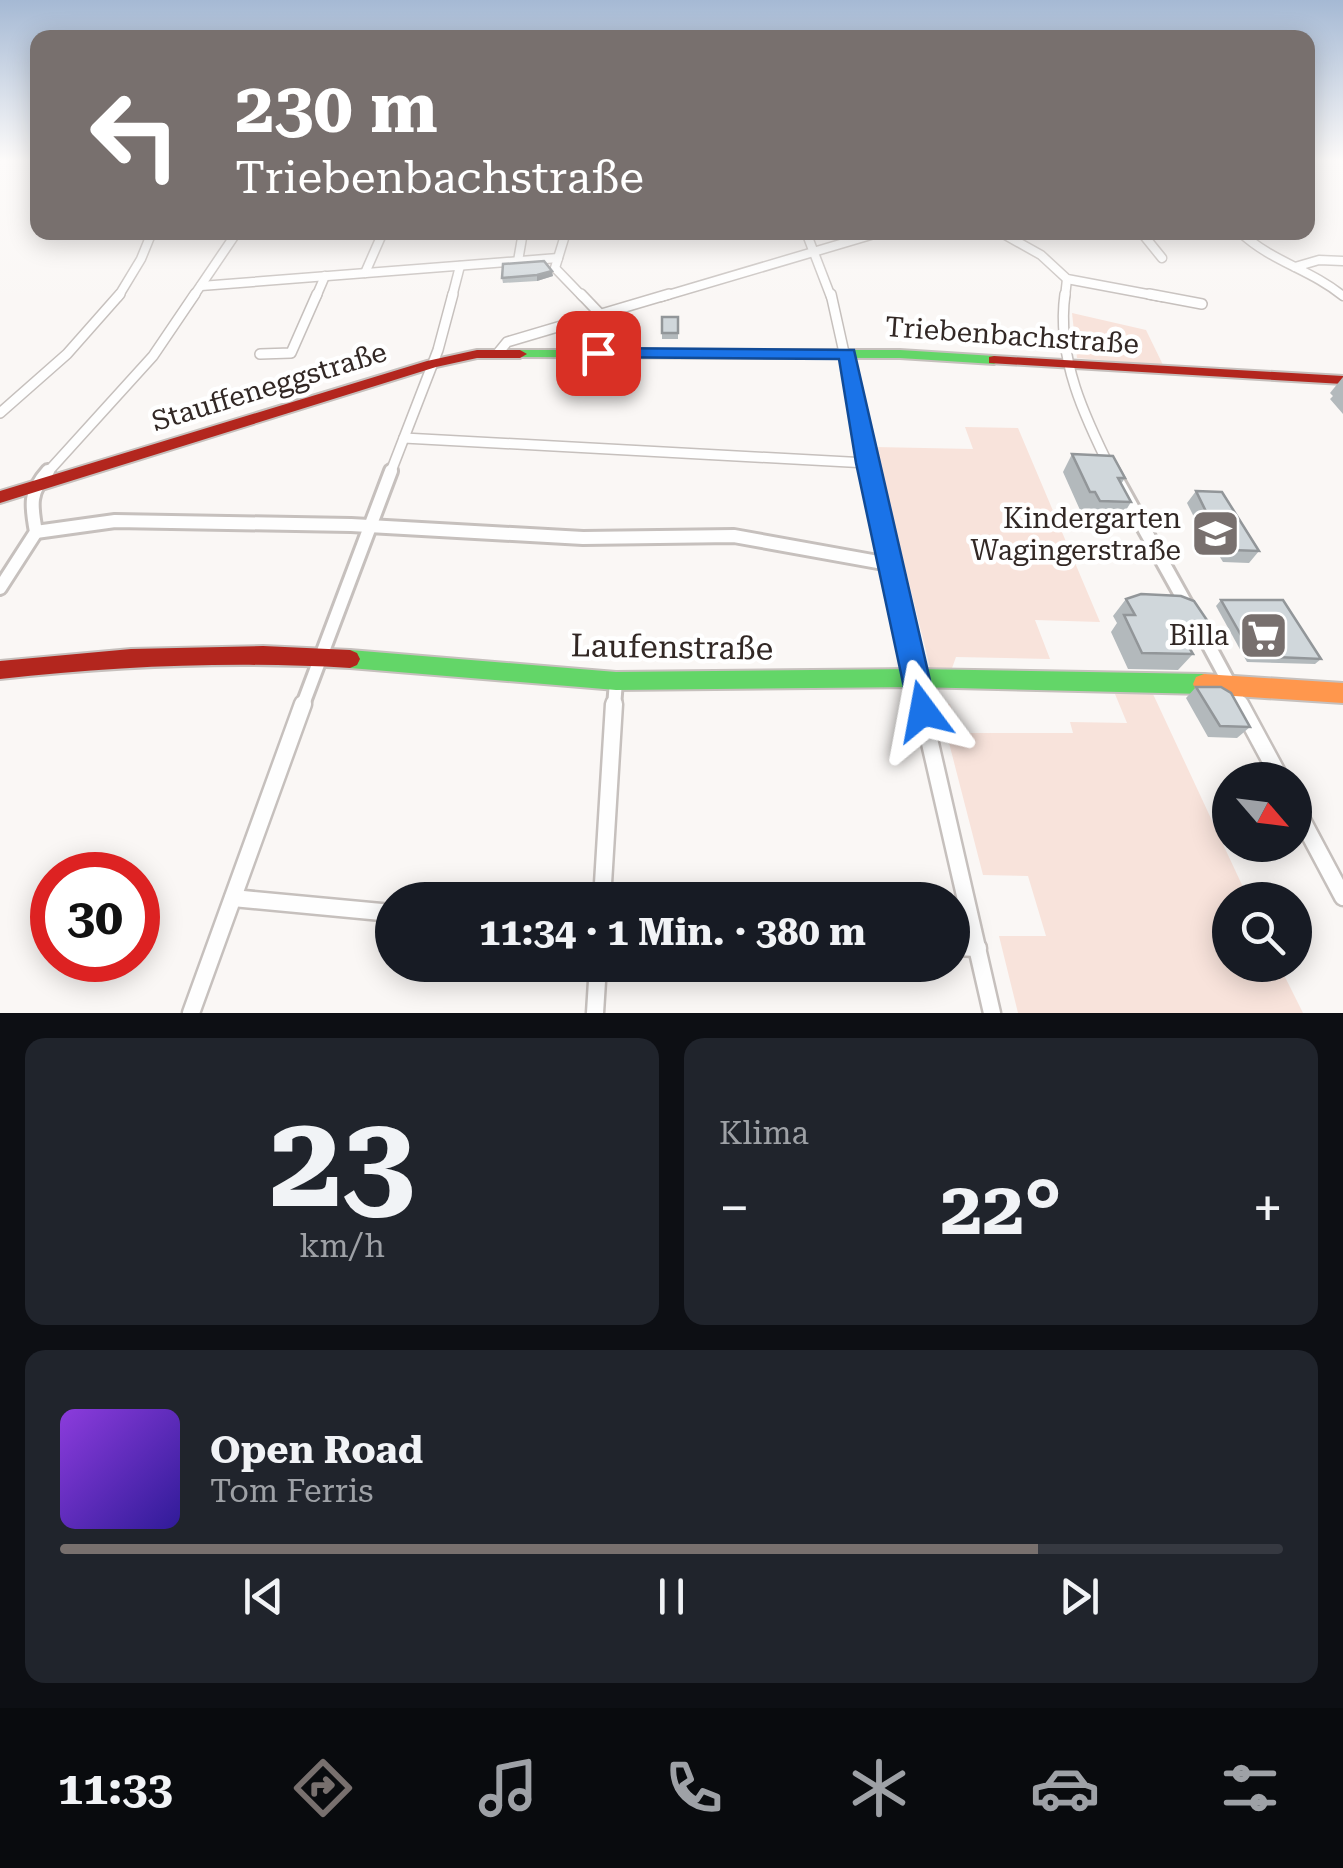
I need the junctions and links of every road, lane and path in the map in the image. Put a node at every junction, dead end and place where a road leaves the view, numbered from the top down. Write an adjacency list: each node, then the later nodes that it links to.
1 (148, 240): 33 (street)
2 (231, 240): 21 (street)
3 (379, 240): 18 (street)
4 (522, 240): 15 (street)
5 (564, 240): 12 (street)
6 (810, 240): 11 (street)
7 (855, 240): 11 (street, Stauffeneggstraße)
8 (1014, 240): 20 (street)
9 (1147, 240): 13 (street)
10 (1248, 240): 17 (street)
11 (816, 252): 24 (street, Stauffeneggstraße); 29 (street)
12 (558, 258): 15 (street); 24 (street)
13 (1162, 258)
14 (1343, 261): 17 (street)
15 (518, 262): 16 (street)
16 (460, 266): 18 (street); 30 (street)
17 (1295, 267): 22 (street)
18 (365, 273): 19 (street)
19 (325, 276): 21 (street); 28 (street)
20 (1067, 279): 23 (street); 31 (street)
21 (201, 286): 36 (street)
22 (1343, 296)
23 (1202, 304)
24 (602, 315): 25 (street, Stauffeneggstraße)
25 (552, 329): 26 (street, Stauffeneggstraße); 27 (street)
26 (498, 353): 27 (street, Triebenbachstraße); 30 (street, Stauffeneggstraße)
27 (544, 353): 29 (street, Triebenbachstraße)
28 (260, 354)
29 (847, 354): 31 (street, Triebenbachstraße); 35 (street)
30 (432, 364): 34 (street); 36 (street, Stauffeneggstraße)
31 (1072, 365): 32 (street, Triebenbachstraße); 46 (street)
32 (1343, 380)
33 (0, 412)
34 (404, 438): 35 (street); 38 (street)
35 (867, 463): 40 (street)
36 (34, 487): 37 (street, Stauffeneggstraße); 39 (street)
37 (0, 498)
38 (369, 526): 39 (street); 40 (street); 42 (street)
39 (36, 532): 41 (street)
40 (889, 564): 44 (street)
41 (0, 588)
42 (320, 658): 43 (street, Laufenstraße); 45 (street, Laufenstraße); 52 (street)
43 (0, 670)
44 (915, 678): 45 (street, Laufenstraße); 46 (street, Laufenstraße); 55 (street)
45 (616, 681): 50 (street)
46 (1230, 685): 47 (street, Laufenstraße); 48 (street)
47 (1343, 693)
48 (1271, 762)
49 (1312, 839): 51 (street)
50 (603, 882)
51 (1343, 897)
52 (233, 898): 53 (street); 57 (street)
53 (375, 911)
54 (970, 947): 55 (street)
55 (978, 948): 59 (street)
56 (597, 982): 58 (street)
57 (191, 1013)
58 (596, 1013)
59 (992, 1013)

